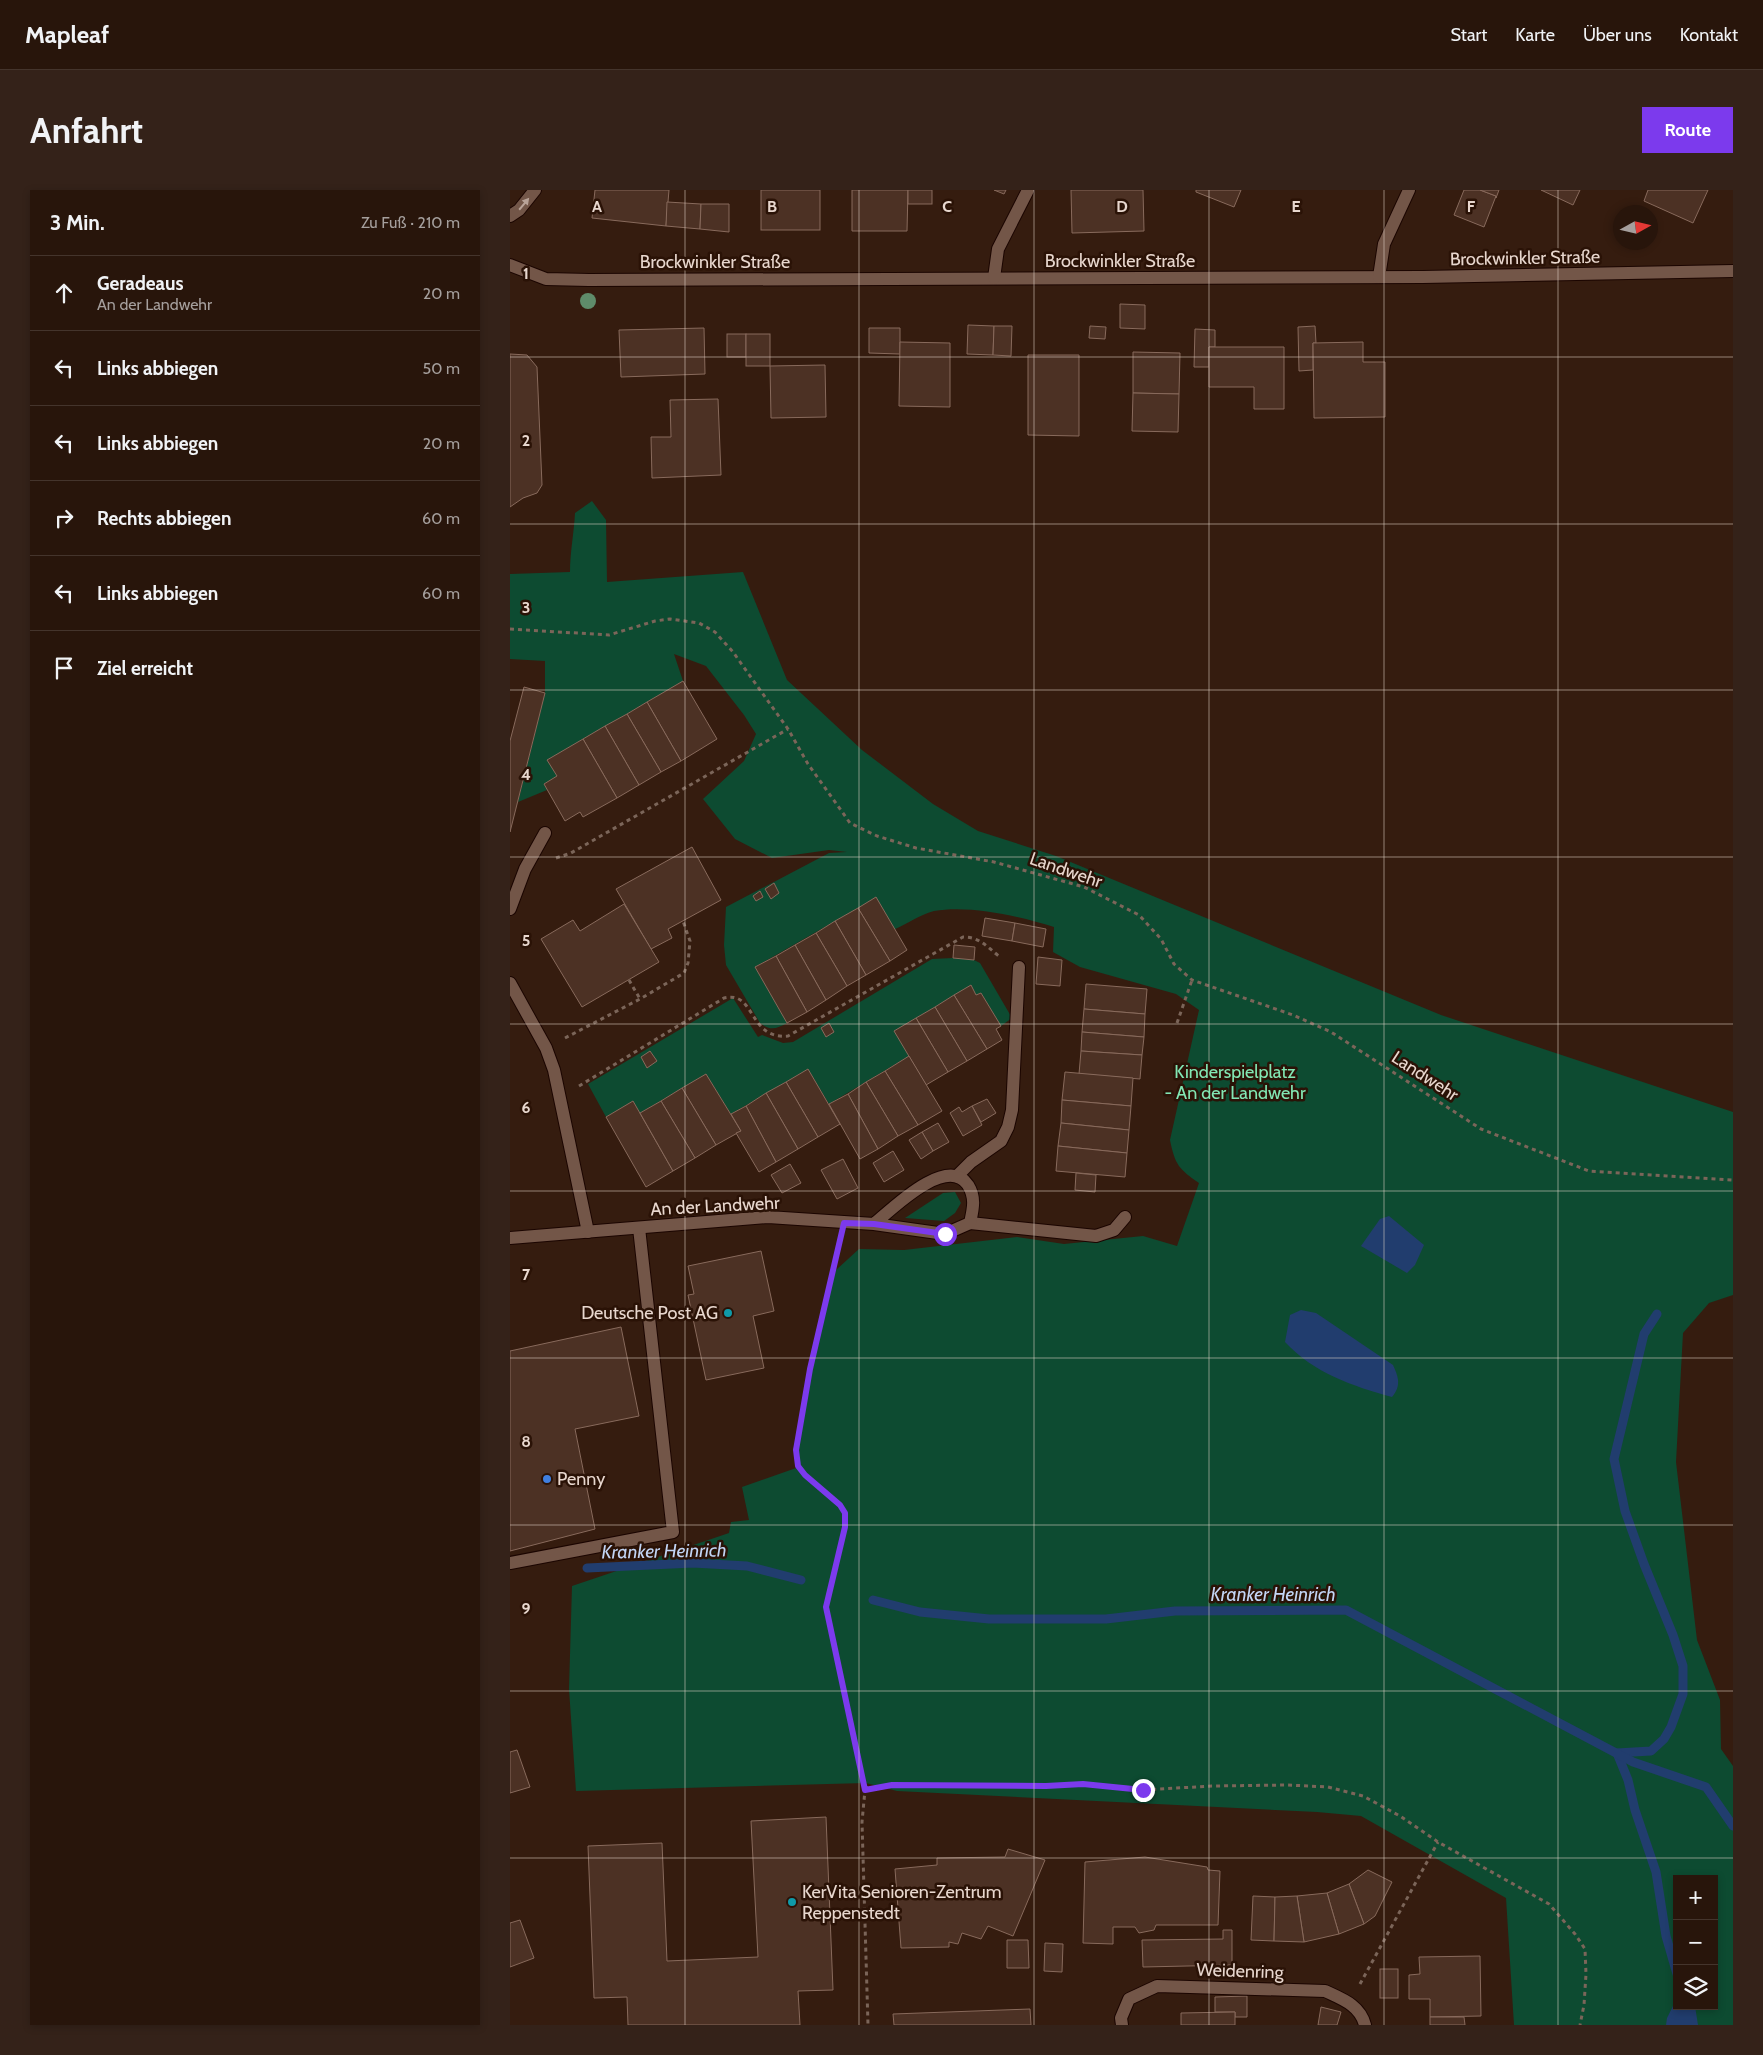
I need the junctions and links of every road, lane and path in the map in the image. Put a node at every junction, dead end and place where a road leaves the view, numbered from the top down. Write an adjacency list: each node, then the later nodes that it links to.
1 (535, 190): 4 (street, one-way to 1)
2 (1028, 190): 8 (street)
3 (1409, 190): 7 (street)
4 (510, 216)
5 (510, 265): 8 (street, Brockwinkler Straße)
6 (1733, 271): 7 (street, Brockwinkler Straße)
7 (1379, 277): 8 (street, Brockwinkler Straße)
8 (994, 278)
9 (510, 629): 10 (path, Landwehr)
10 (788, 729): 12 (path); 17 (path, Landwehr)
11 (545, 833): 12 (street)
12 (525, 869): 13 (street)
13 (510, 909)
14 (683, 921): 19 (path)
15 (1020, 967): 22 (path); 23 (street)
16 (629, 980): 19 (path)
17 (1192, 980): 20 (path); 24 (path, Landwehr)
18 (510, 983): 21 (street)
19 (640, 999): 21 (path)
20 (1177, 1023)
21 (546, 1048): 22 (street)
22 (559, 1098): 30 (street)
23 (957, 1176): 26 (street); 28 (street)
24 (1733, 1180)
25 (1126, 1217): 26 (street)
26 (970, 1222): 28 (street, An der Landwehr)
27 (844, 1223): 28 (street, An der Landwehr); 29 (street, An der Landwehr); 33 (path)
28 (874, 1224)
29 (639, 1228): 30 (street, An der Landwehr); 32 (street)
30 (588, 1232): 31 (street, An der Landwehr)
31 (510, 1238)
32 (510, 1563)
33 (865, 1790): 34 (path); 36 (path)
34 (1438, 1842): 35 (path); 39 (path)
35 (1350, 2002): 37 (street, Weidenring); 38 (street)
36 (868, 2025)
37 (1122, 2025)
38 (1365, 2025)
39 (1580, 2025)

